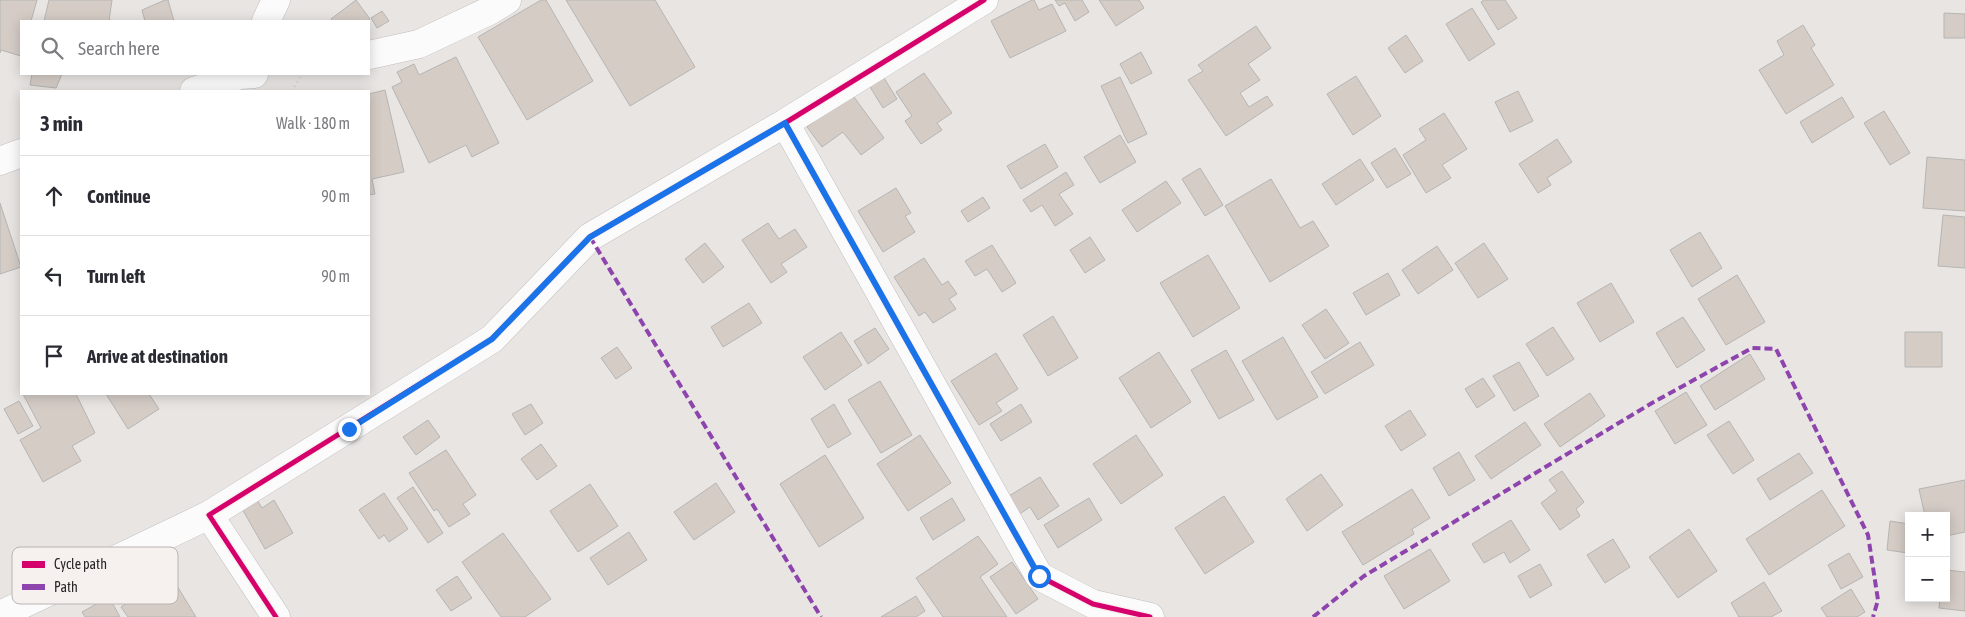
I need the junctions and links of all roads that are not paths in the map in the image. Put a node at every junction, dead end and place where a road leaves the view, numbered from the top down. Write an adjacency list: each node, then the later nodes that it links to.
1 (276, 0): 4 (street)
2 (507, 0): 5 (street)
3 (984, 0): 8 (street)
4 (266, 20)
5 (370, 55)
6 (242, 75): 7 (street)
7 (197, 90)
8 (785, 123): 11 (street); 16 (street)
9 (20, 153): 10 (street)
10 (0, 161)
11 (209, 515): 12 (street); 15 (street)
12 (142, 547)
13 (23, 604): 14 (street)
14 (0, 615)
15 (276, 617)
16 (1150, 617)

